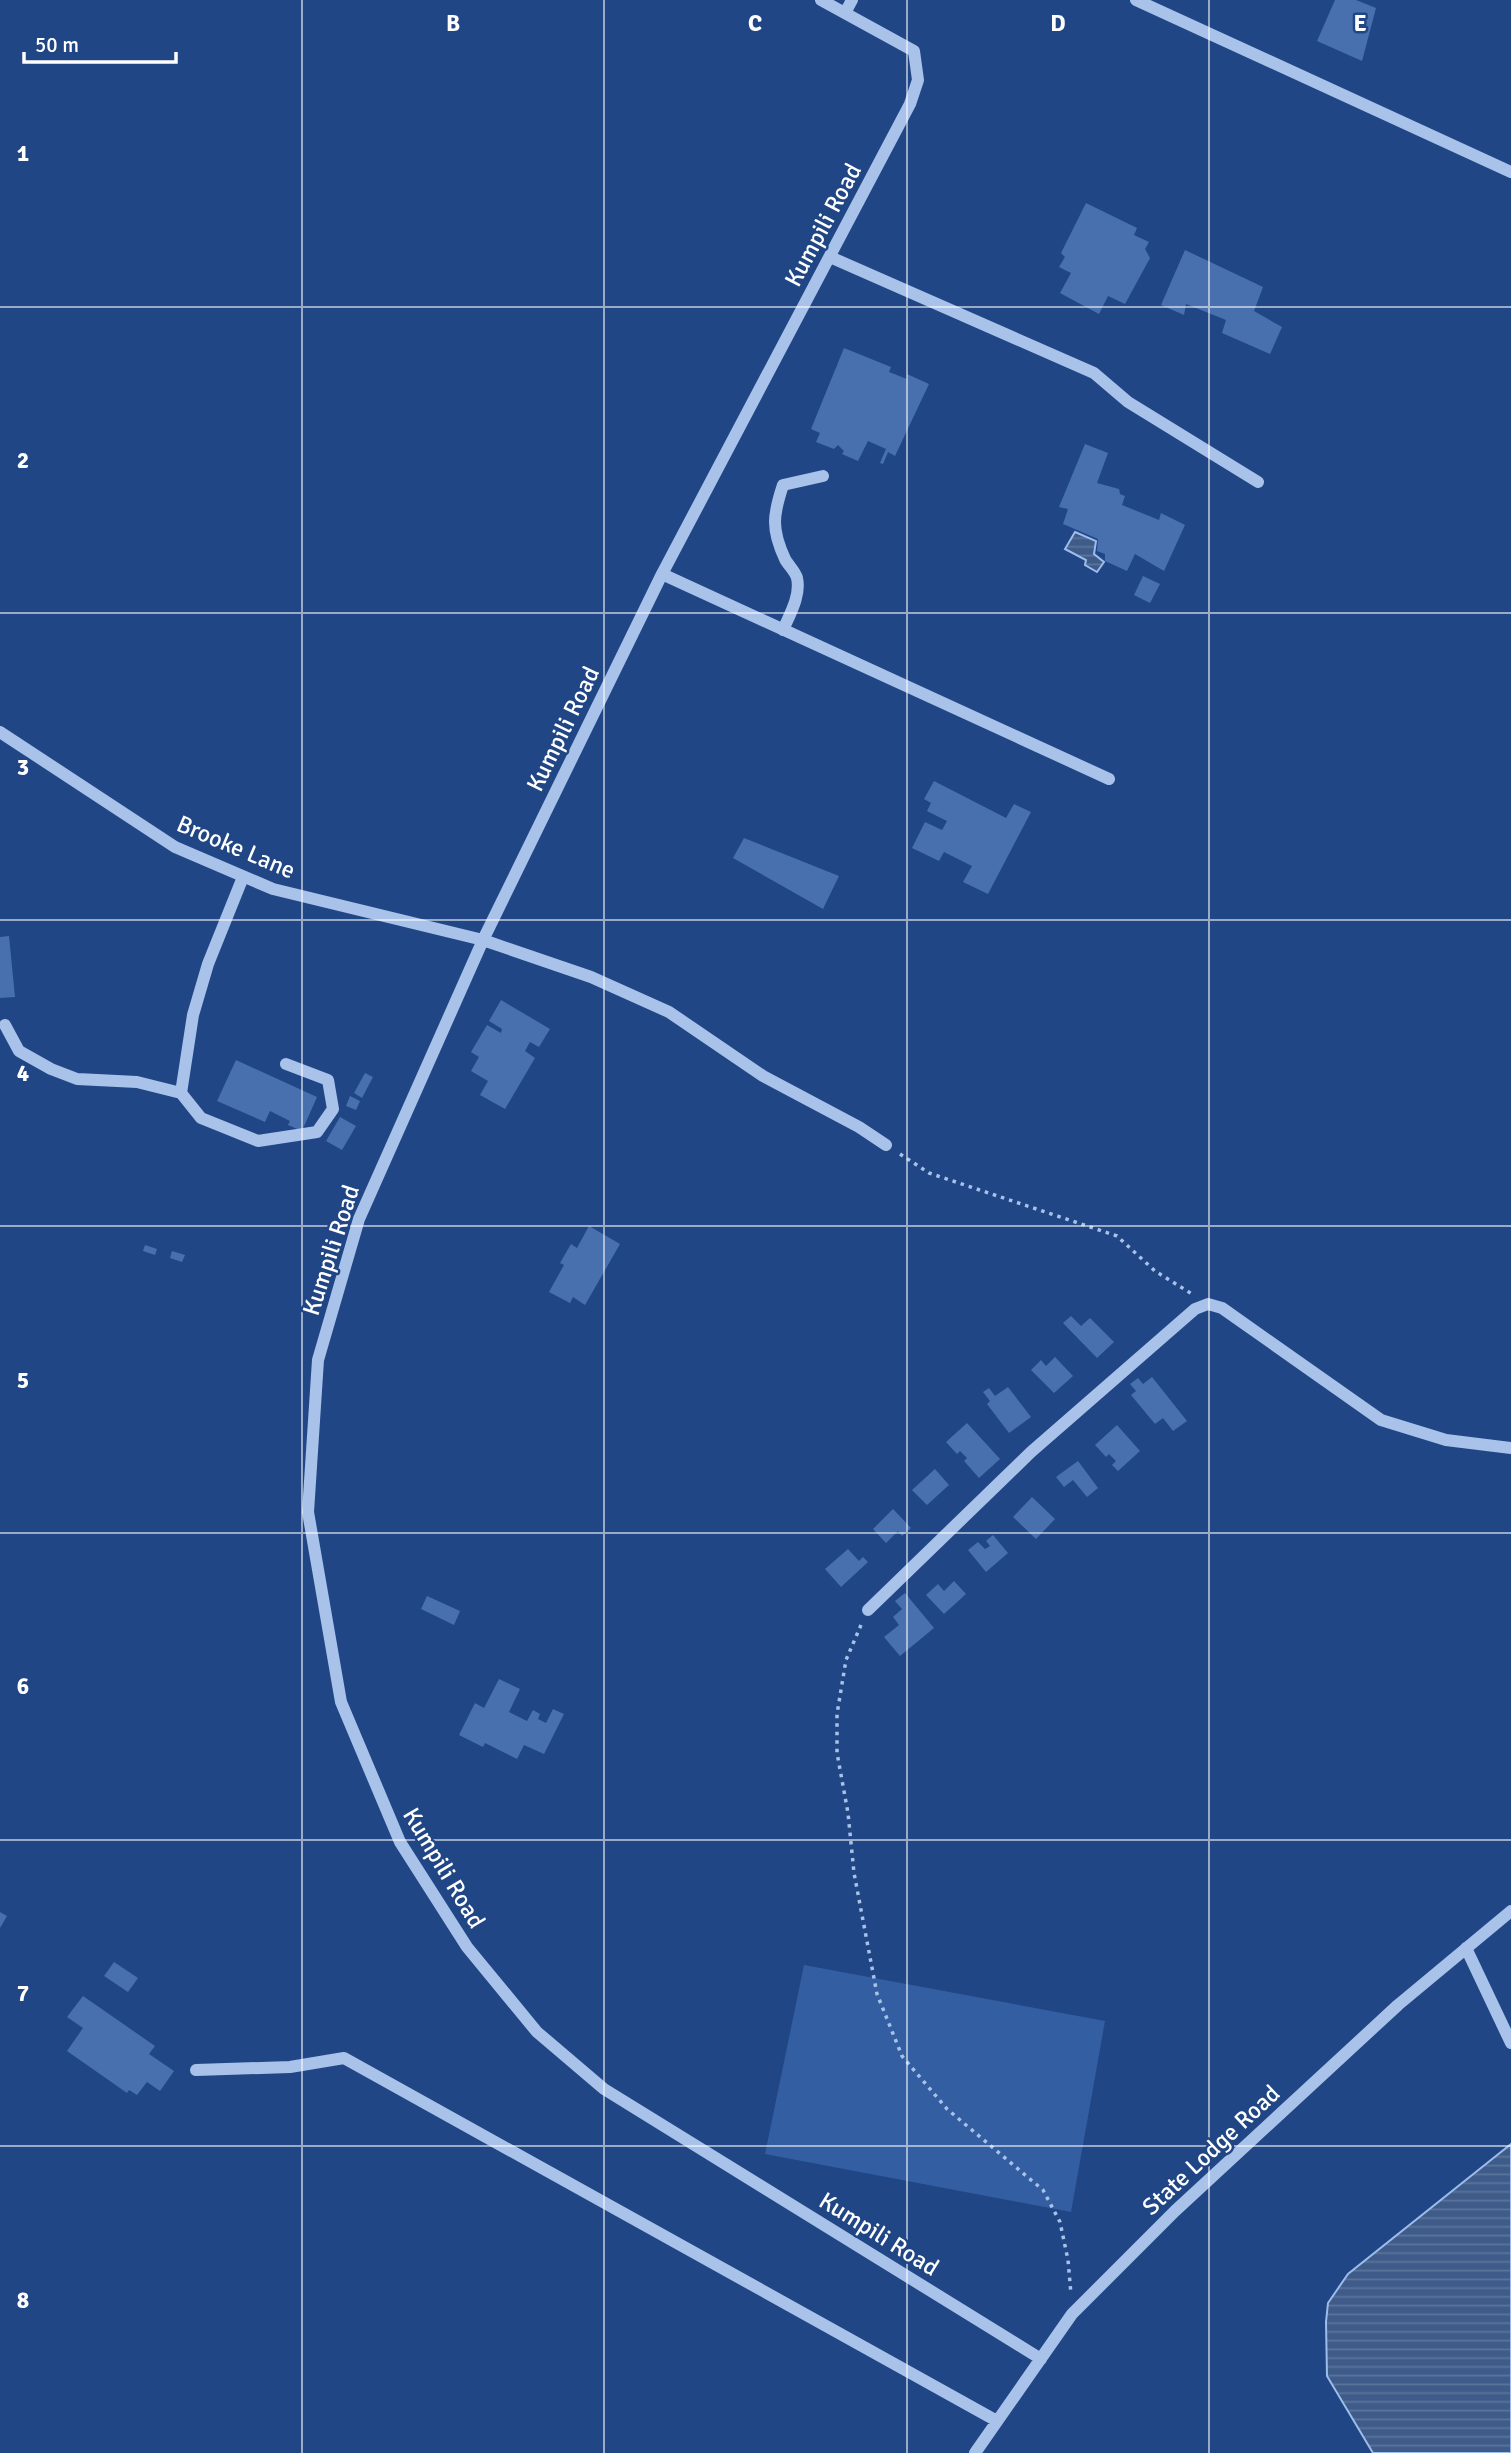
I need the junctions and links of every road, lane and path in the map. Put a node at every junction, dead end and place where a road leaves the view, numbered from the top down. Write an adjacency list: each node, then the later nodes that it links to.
1 (821, 0): 4 (street, Kumpili Road)
2 (852, 0): 4 (street)
3 (1136, 0): 5 (street)
4 (845, 13): 6 (street, Kumpili Road)
5 (1511, 172)
6 (830, 257): 8 (street); 9 (street, Kumpili Road)
7 (823, 476): 10 (street)
8 (1258, 482)
9 (662, 574): 10 (street); 14 (street, Kumpili Road)
10 (783, 630): 12 (street)
11 (0, 732): 13 (street, Brooke Lane)
12 (1110, 779)
13 (243, 877): 14 (street, Brooke Lane); 17 (street)
14 (483, 940): 18 (street, Brooke Lane); 27 (street, Kumpili Road)
15 (5, 1025): 17 (street)
16 (286, 1064): 17 (street)
17 (181, 1093)
18 (886, 1145): 19 (path)
19 (1208, 1304): 20 (street); 21 (street)
20 (1511, 1448)
21 (868, 1610): 26 (path)
22 (1511, 1911): 23 (street, State Lodge Road)
23 (1466, 1948): 24 (street); 26 (street, State Lodge Road)
24 (1511, 2043)
25 (196, 2070): 28 (street)
26 (1072, 2314): 27 (street, State Lodge Road)
27 (1041, 2359): 28 (street, State Lodge Road)
28 (997, 2421): 29 (street, State Lodge Road)
29 (975, 2453)

